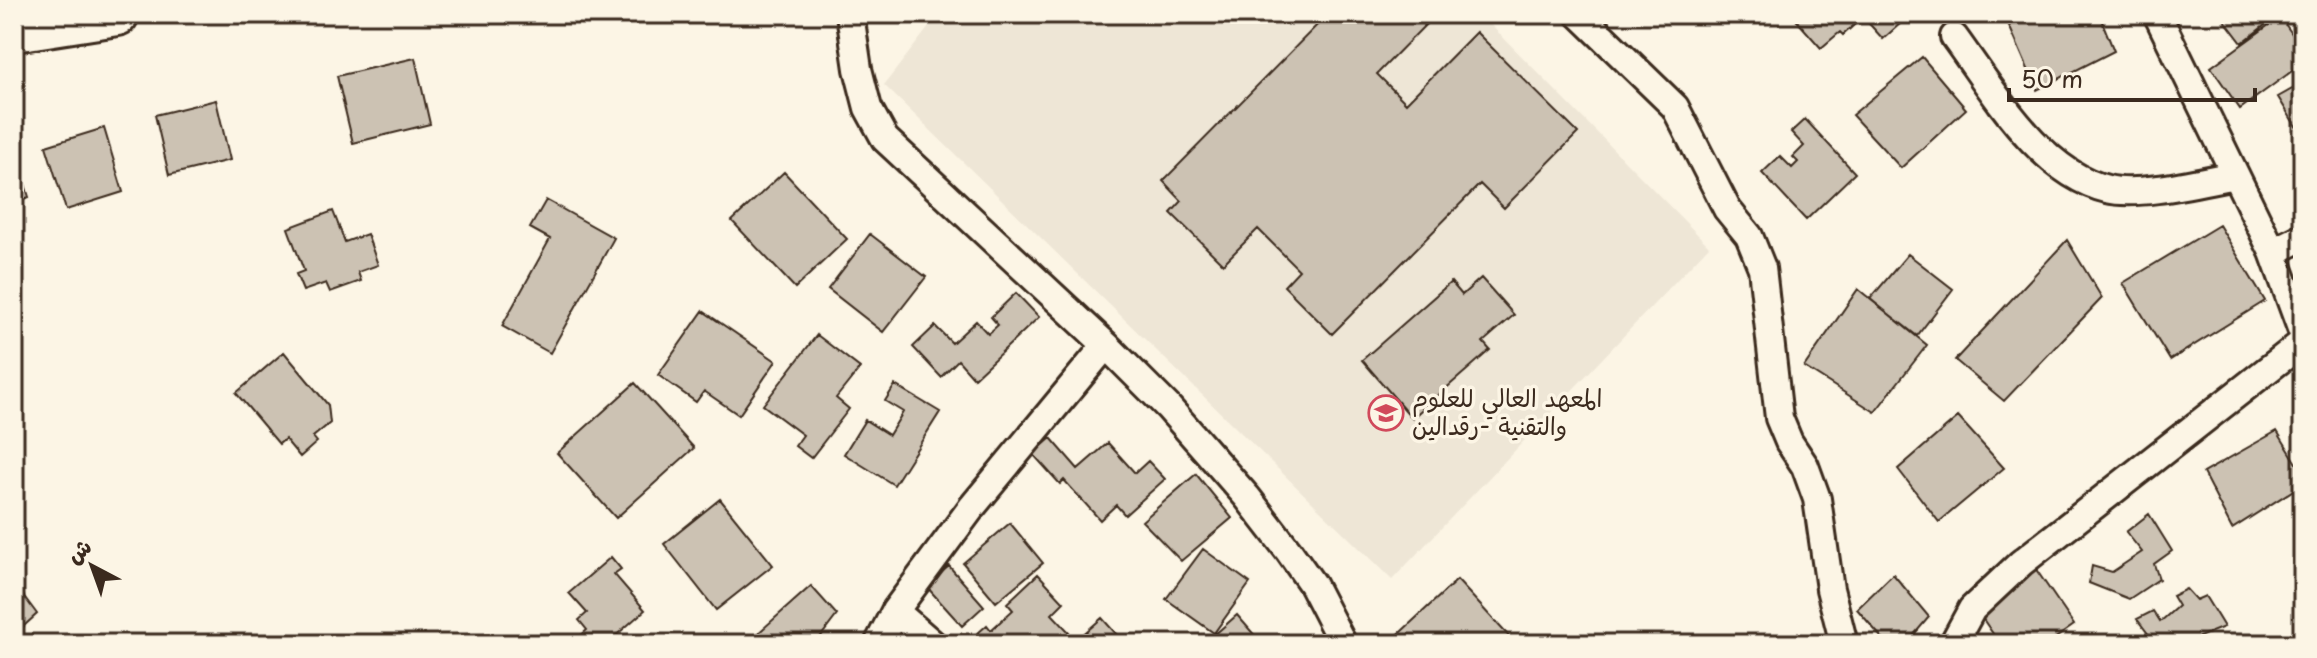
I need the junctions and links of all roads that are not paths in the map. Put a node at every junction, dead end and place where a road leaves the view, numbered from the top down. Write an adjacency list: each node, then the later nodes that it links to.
1 (112, 14): 5 (main road)
2 (850, 14): 12 (street)
3 (1579, 14): 17 (street)
4 (2157, 14): 7 (street)
5 (14, 30)
6 (1954, 37): 7 (street)
7 (2235, 175): 9 (street)
8 (2303, 237): 9 (street)
9 (2273, 252): 10 (street)
10 (2303, 334)
11 (2303, 342): 18 (street)
12 (1106, 345): 13 (street); 16 (street)
13 (895, 611): 14 (street); 15 (street)
14 (878, 644)
15 (933, 644)
16 (1343, 644)
17 (1844, 644)
18 (1953, 644)

